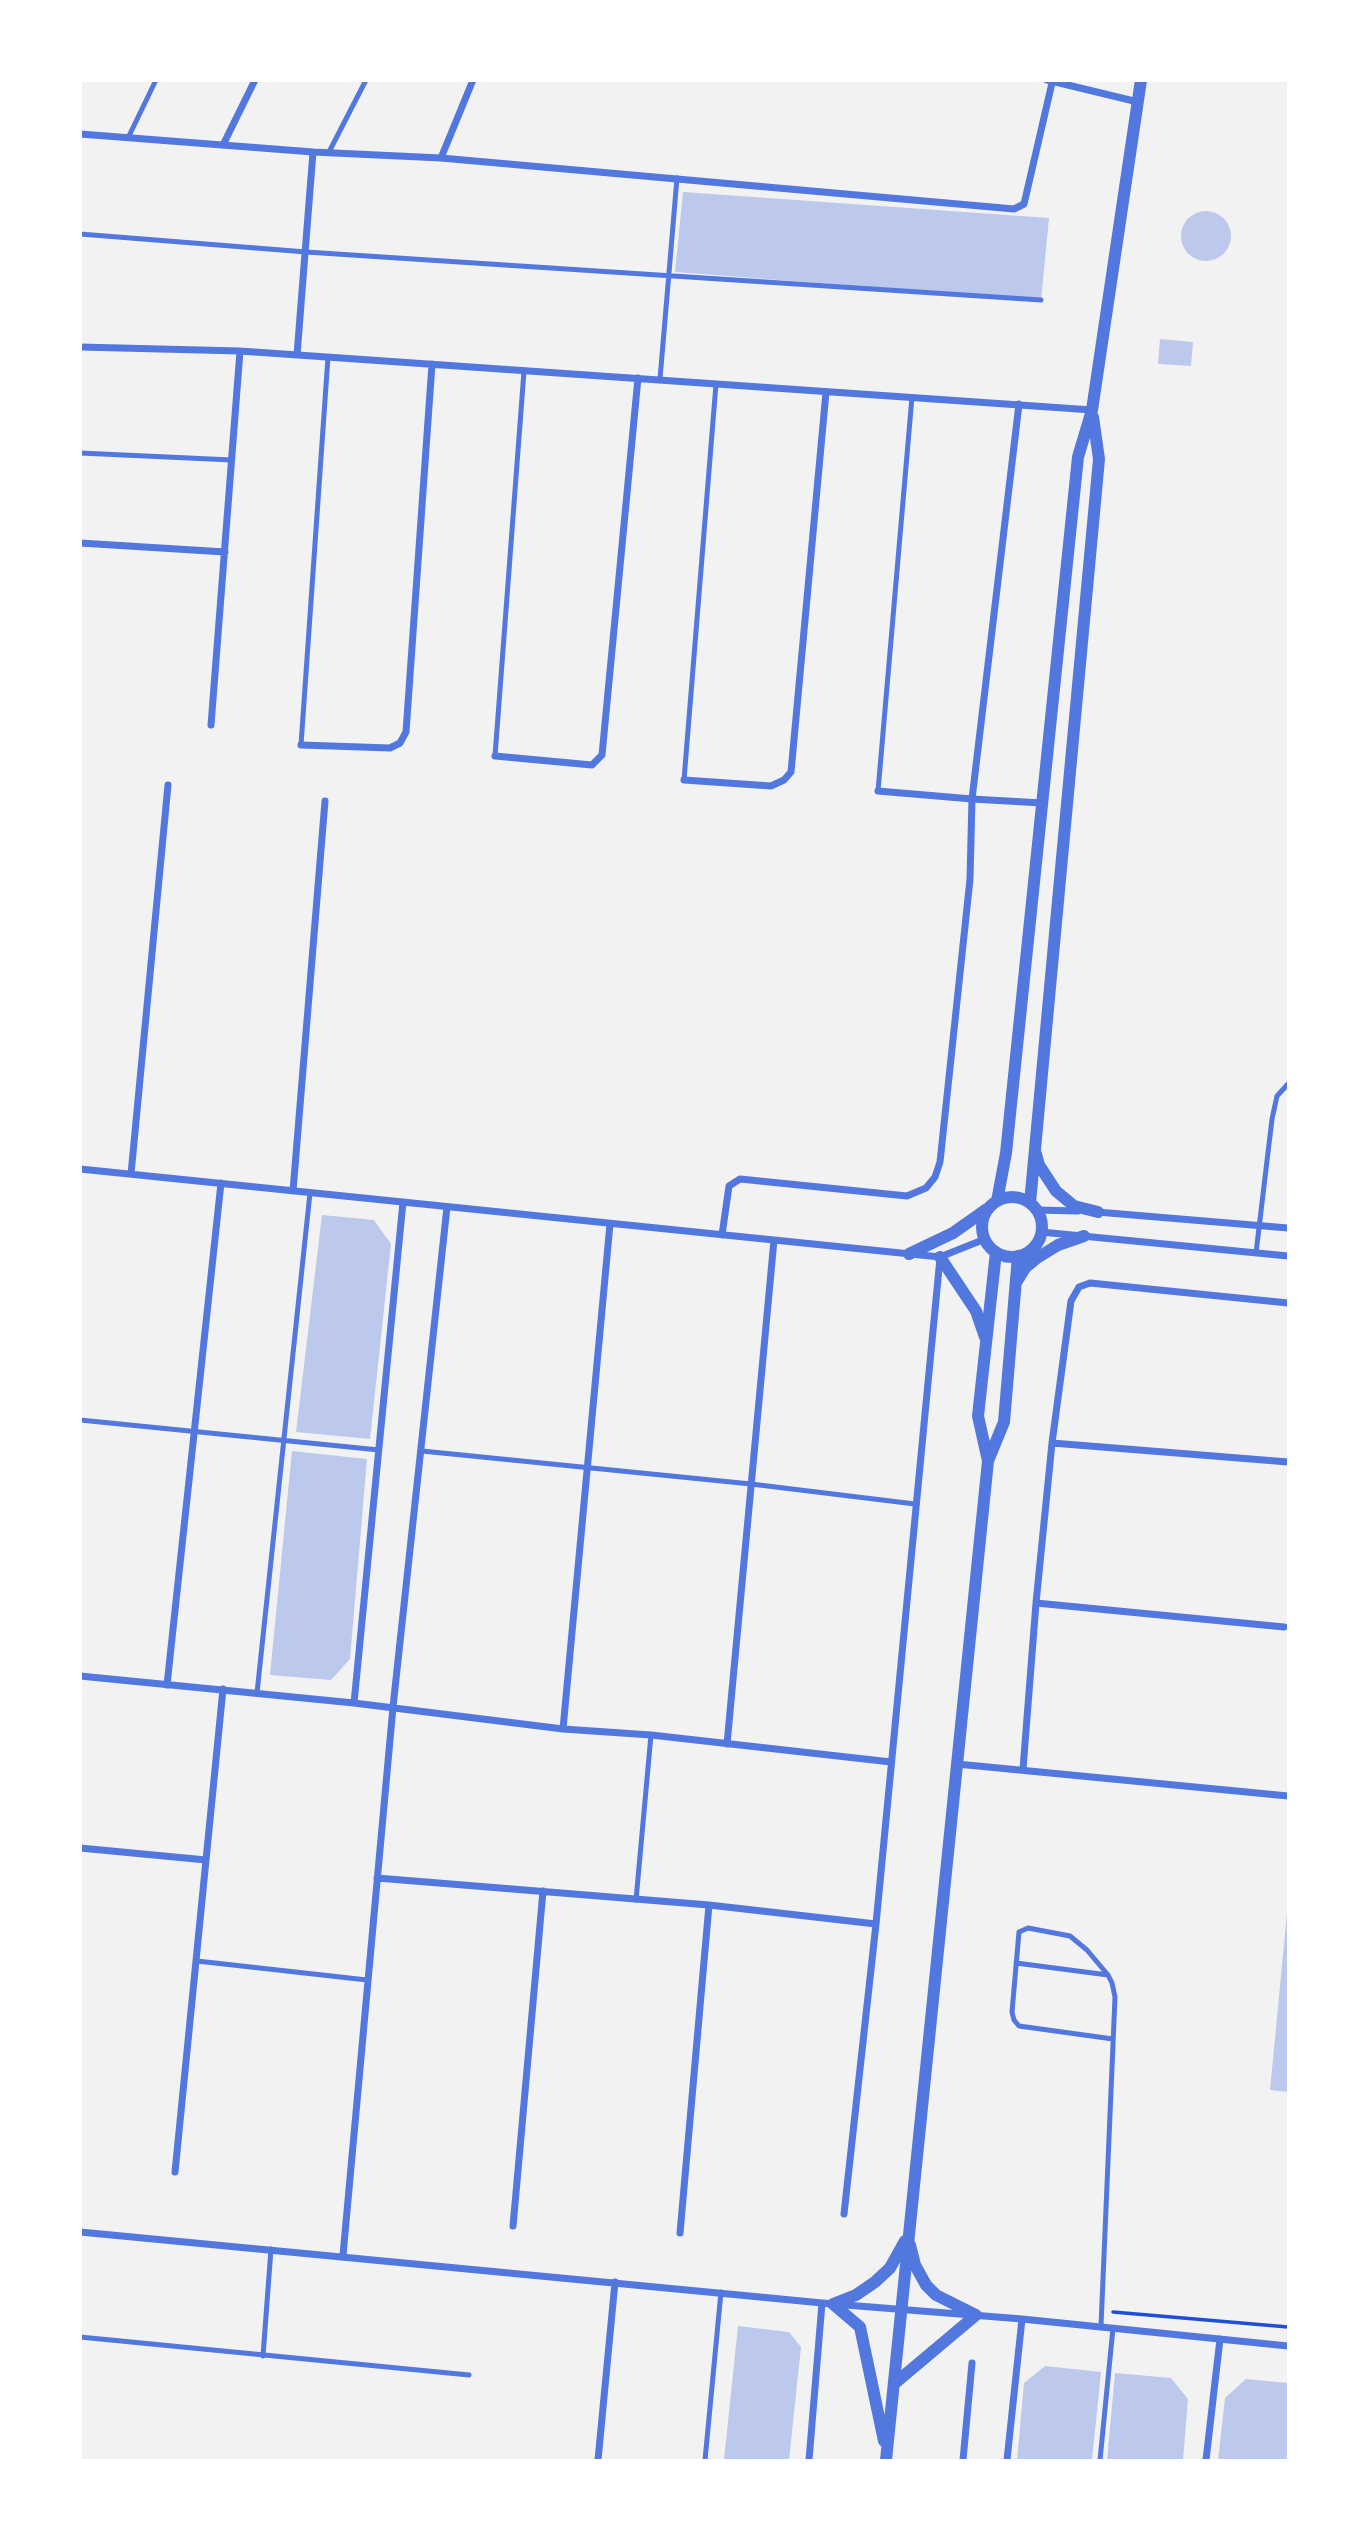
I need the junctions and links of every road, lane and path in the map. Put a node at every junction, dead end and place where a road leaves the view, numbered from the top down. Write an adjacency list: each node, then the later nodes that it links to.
1 (156, 80): 10 (lane)
2 (255, 80): 11 (street)
3 (366, 80): 13 (lane)
4 (473, 80): 14 (street)
5 (1141, 80): 8 (street)
6 (1049, 82): 7 (street); 15 (street)
7 (1069, 84): 8 (street)
8 (1138, 102): 32 (street)
9 (80, 134): 10 (street)
10 (128, 138): 11 (street)
11 (223, 145): 12 (street)
12 (313, 152): 13 (street); 17 (street)
13 (329, 152): 14 (street)
14 (441, 158): 15 (street)
15 (677, 178): 18 (lane)
16 (80, 234): 17 (lane)
17 (306, 252): 18 (lane); 22 (street)
18 (668, 276): 19 (lane); 27 (lane)
19 (1041, 300)
20 (80, 347): 21 (street)
21 (240, 351): 22 (street); 34 (street)
22 (297, 355): 23 (street)
23 (328, 357): 24 (street); 38 (lane)
24 (432, 364): 25 (street); 38 (street)
25 (524, 371): 26 (street); 39 (lane)
26 (638, 379): 27 (street); 39 (street)
27 (660, 379): 28 (street)
28 (716, 384): 29 (street); 40 (lane)
29 (826, 392): 30 (street); 40 (street)
30 (912, 397): 31 (street); 42 (lane)
31 (1019, 404): 32 (street); 43 (street)
32 (1092, 410): 45 (street); 47 (street)
33 (80, 453): 34 (lane)
34 (232, 460): 36 (street)
35 (80, 543): 36 (street)
36 (225, 552): 37 (street)
37 (211, 725)
38 (301, 745)
39 (495, 756)
40 (684, 780)
41 (168, 785): 49 (street)
42 (878, 791): 43 (street)
43 (972, 799): 45 (street); 62 (street)
44 (325, 801): 51 (street)
45 (1042, 803): 54 (street)
46 (1289, 1084): 59 (lane)
47 (1034, 1147): 56 (street); 57 (street)
48 (80, 1169): 49 (street)
49 (131, 1174): 50 (street)
50 (221, 1183): 51 (street); 76 (street)
51 (293, 1191): 52 (street)
52 (310, 1193): 53 (street); 77 (lane)
53 (403, 1202): 55 (street); 79 (street)
54 (994, 1203): 56 (street); 64 (street); 68 (street)
55 (447, 1207): 58 (street); 80 (street)
56 (1033, 1207): 57 (street); 61 (street)
57 (1098, 1212): 59 (street)
58 (610, 1224): 62 (street); 83 (street)
59 (1260, 1226): 60 (street); 67 (lane)
60 (1289, 1228)
61 (1041, 1232): 63 (street); 69 (street)
62 (722, 1235): 65 (street)
63 (1084, 1236): 67 (street); 72 (street)
64 (985, 1239): 66 (street); 71 (street)
65 (774, 1240): 68 (street); 84 (street)
66 (996, 1252): 69 (street); 74 (street)
67 (1256, 1253): 70 (street)
68 (909, 1254): 71 (street)
69 (1018, 1256): 72 (street)
70 (1289, 1256)
71 (940, 1257): 74 (street); 85 (street)
72 (1016, 1284): 81 (street)
73 (1289, 1303): 78 (street)
74 (987, 1340): 81 (street)
75 (80, 1420): 76 (lane)
76 (194, 1432): 77 (lane); 89 (street)
77 (284, 1441): 79 (lane); 91 (lane)
78 (1052, 1443): 82 (street); 86 (street)
79 (379, 1450): 92 (street)
80 (422, 1451): 83 (lane); 93 (street)
81 (988, 1461): 98 (street)
82 (1289, 1462)
83 (588, 1469): 84 (lane); 94 (street)
84 (751, 1485): 85 (lane); 96 (street)
85 (915, 1504): 97 (street)
86 (1036, 1603): 87 (street); 99 (street)
87 (1284, 1627)
88 (80, 1676): 89 (street)
89 (167, 1685): 90 (street)
90 (223, 1689): 91 (street); 102 (street)
91 (257, 1693): 92 (street)
92 (354, 1703): 93 (street)
93 (393, 1707): 94 (street); 103 (street)
94 (563, 1729): 95 (street)
95 (651, 1735): 96 (street); 105 (lane)
96 (727, 1744): 97 (street)
97 (891, 1762): 107 (street)
98 (957, 1764): 99 (street); 118 (street)
99 (1023, 1769): 100 (street)
100 (1289, 1796)
101 (80, 1848): 102 (street)
102 (206, 1860): 108 (street)
103 (377, 1878): 104 (street); 111 (street)
104 (543, 1891): 105 (street); 115 (street)
105 (636, 1900): 106 (street)
106 (709, 1905): 107 (street); 117 (street)
107 (876, 1924): 114 (street)
108 (197, 1961): 111 (lane); 113 (street)
109 (1016, 1964): 110 (lane); 110 (lane); 112 (lane)
110 (1108, 1975): 112 (lane)
111 (368, 1980): 120 (street)
112 (1113, 2039): 125 (lane)
113 (176, 2172)
114 (844, 2214)
115 (513, 2226)
116 (80, 2232): 119 (street)
117 (680, 2233)
118 (907, 2238): 123 (street); 124 (street); 126 (street)
119 (271, 2249): 120 (street); 134 (lane)
120 (343, 2255): 121 (street)
121 (615, 2282): 122 (street); 139 (street)
122 (721, 2292): 123 (street); 140 (lane)
123 (828, 2303): 124 (street); 138 (street); 141 (street)
124 (901, 2309): 126 (street); 137 (street)
125 (1102, 2311): 128 (lane); 129 (path)
126 (976, 2315): 127 (street); 137 (street)
127 (1022, 2319): 128 (street); 143 (street)
128 (1101, 2326): 130 (street)
129 (1289, 2327)
130 (1113, 2328): 132 (street); 144 (lane)
131 (80, 2337): 134 (lane)
132 (1220, 2339): 133 (street); 145 (street)
133 (1289, 2346)
134 (262, 2356): 136 (lane)
135 (972, 2363): 142 (street)
136 (469, 2375)
137 (894, 2384): 138 (street)
138 (887, 2458)
139 (598, 2460)
140 (705, 2460)
141 (808, 2460)
142 (963, 2460)
143 (1007, 2460)
144 (1100, 2460)
145 (1206, 2460)

